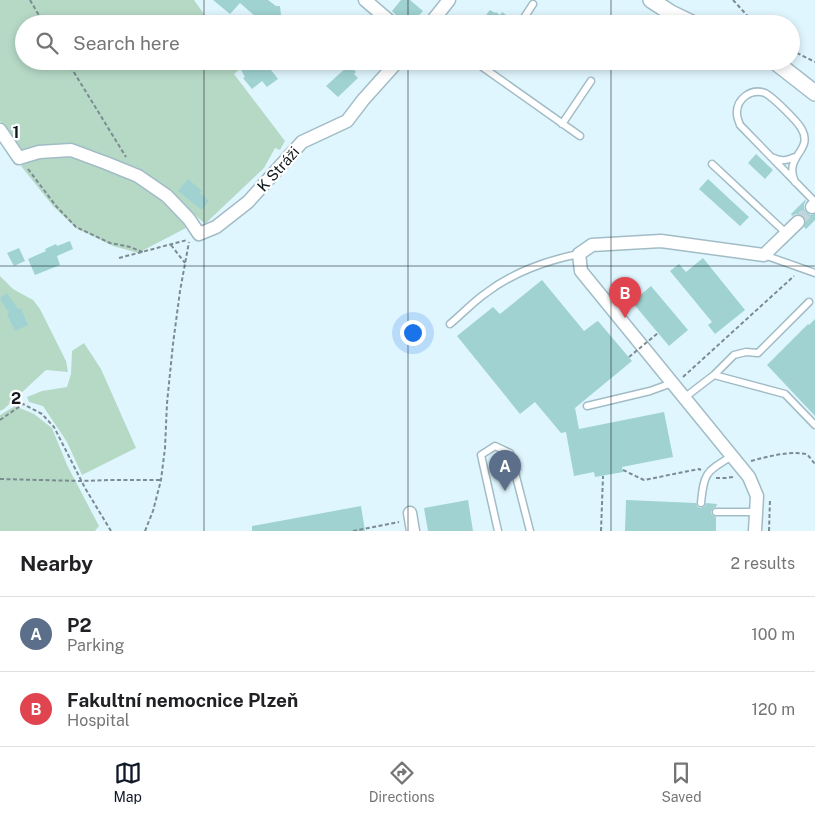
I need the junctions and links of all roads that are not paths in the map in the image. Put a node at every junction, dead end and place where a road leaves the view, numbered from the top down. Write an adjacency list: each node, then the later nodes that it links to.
1 (365, 0): 5 (street)
2 (449, 0): 6 (street)
3 (651, 0): 8 (street)
4 (533, 4): 7 (lane)
5 (382, 15)
6 (438, 15)
7 (526, 15)
8 (675, 15)
9 (390, 70): 15 (street, K Stráži)
10 (487, 70): 14 (lane)
11 (786, 70): 13 (street)
12 (591, 81): 14 (lane)
13 (815, 93)
14 (562, 124): 16 (lane)
15 (0, 130)
16 (580, 136)
17 (771, 156): 18 (lane); 18 (lane); 20 (lane)
18 (796, 156): 20 (lane)
19 (712, 164): 23 (lane)
20 (795, 182): 21 (lane)
21 (814, 204)
22 (798, 222): 23 (street)
23 (786, 234): 25 (street)
24 (579, 254): 25 (street); 28 (lane); 30 (street)
25 (764, 256): 26 (lane)
26 (815, 273)
27 (809, 302): 29 (lane)
28 (450, 324)
29 (714, 375): 31 (lane); 33 (lane)
30 (672, 383): 31 (street); 32 (lane)
31 (684, 398): 34 (street)
32 (587, 406)
33 (815, 424)
34 (732, 456): 35 (lane); 37 (street)
35 (701, 503)
36 (716, 512): 37 (lane)
37 (756, 512): 42 (street)
38 (410, 513): 39 (street)
39 (414, 531)
40 (498, 531): 41 (lane)
41 (530, 531)
42 (756, 531)

